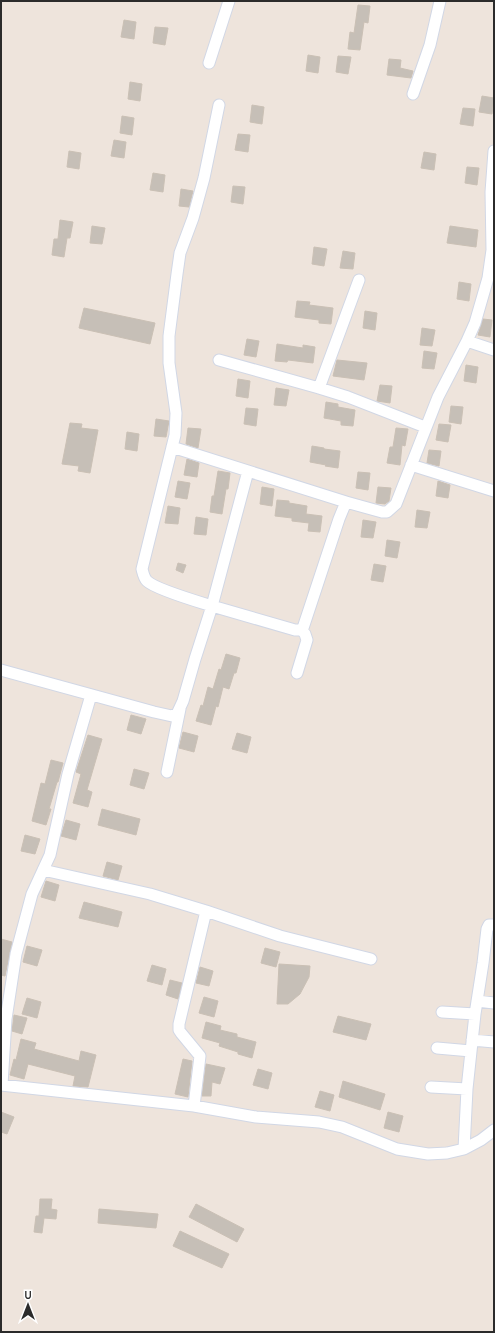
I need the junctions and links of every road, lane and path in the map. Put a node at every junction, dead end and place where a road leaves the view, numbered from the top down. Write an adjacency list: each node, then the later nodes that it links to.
1 (229, 1): 3 (street)
2 (440, 1): 4 (street)
3 (209, 63)
4 (413, 94)
5 (219, 105): 13 (street)
6 (494, 151): 8 (street)
7 (359, 280): 11 (street)
8 (467, 341): 9 (street); 12 (street)
9 (494, 350)
10 (219, 360): 11 (street)
11 (320, 388): 12 (street)
12 (426, 426): 14 (street)
13 (172, 447): 15 (street); 18 (street)
14 (411, 464): 16 (street); 17 (street)
15 (248, 471): 17 (street); 18 (street)
16 (494, 491)
17 (346, 502): 19 (street)
18 (212, 606): 19 (street); 23 (street)
19 (301, 629): 21 (street)
20 (1, 670): 22 (street)
21 (297, 673)
22 (91, 695): 23 (street); 25 (street)
23 (180, 709): 24 (street)
24 (167, 772)
25 (43, 870): 26 (street); 37 (street)
26 (206, 911): 28 (street); 40 (street)
27 (494, 925): 29 (street)
28 (371, 959)
29 (489, 963): 30 (street)
30 (477, 1001): 31 (street); 33 (street)
31 (494, 1003)
32 (442, 1012): 33 (street)
33 (475, 1014): 35 (street)
34 (494, 1042): 35 (street)
35 (472, 1045): 36 (street); 39 (street)
36 (437, 1048)
37 (2, 1085): 40 (street)
38 (431, 1087): 39 (street)
39 (467, 1089): 42 (street)
40 (194, 1106): 42 (street)
41 (494, 1130): 42 (street)
42 (464, 1149)

